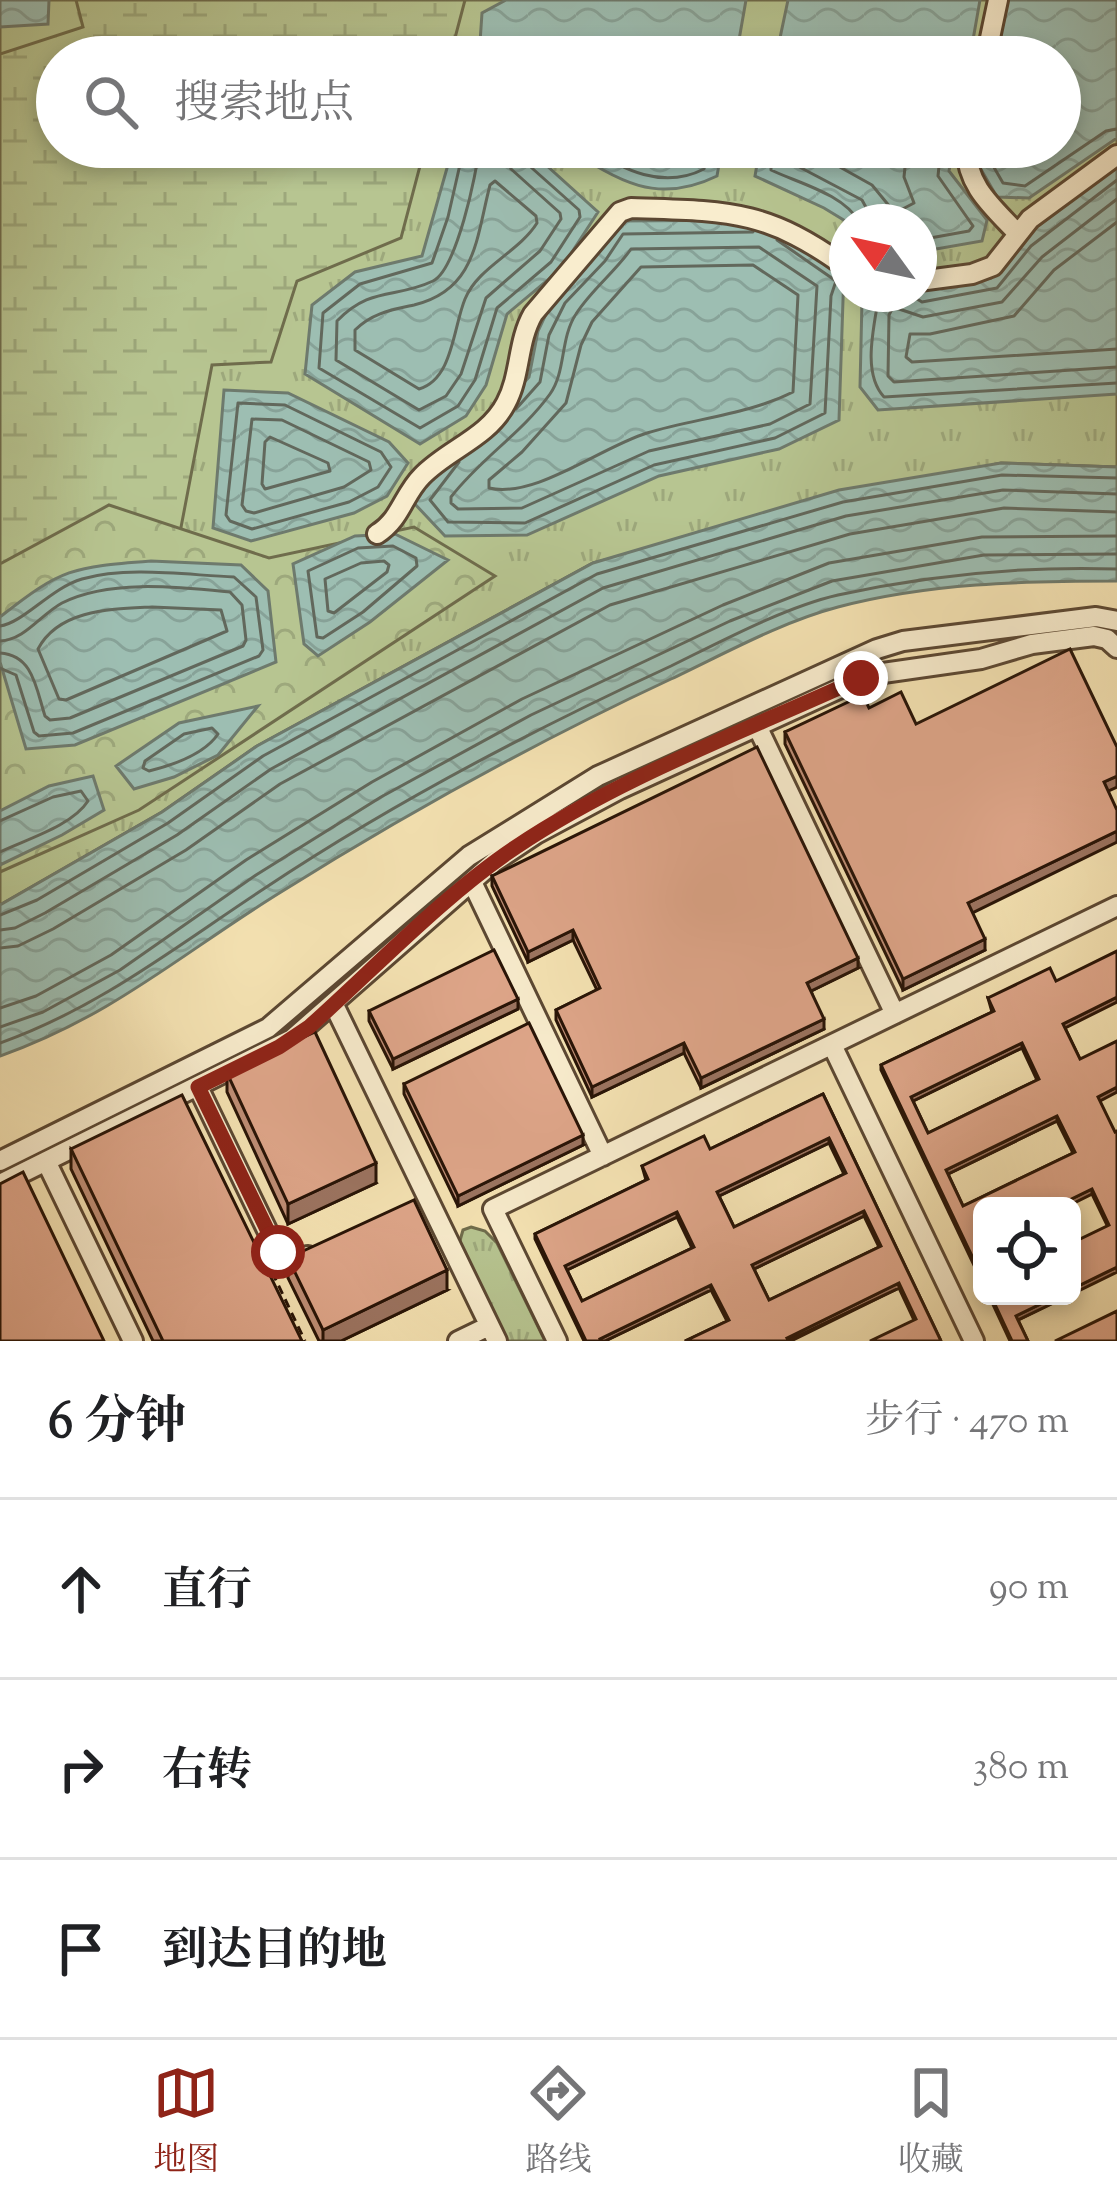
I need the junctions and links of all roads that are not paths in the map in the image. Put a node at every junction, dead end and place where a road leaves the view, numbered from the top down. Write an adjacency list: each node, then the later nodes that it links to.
1 (998, 0): 2 (lane)
2 (990, 36)
3 (1117, 155): 5 (lane)
4 (967, 168): 5 (lane)
5 (1018, 234): 7 (lane)
6 (829, 256): 8 (lane)
7 (937, 279)
8 (377, 534)
9 (1117, 621): 10 (lane)
10 (958, 634): 11 (lane); 13 (lane)
11 (912, 640): 14 (lane); 17 (lane)
12 (1117, 648): 13 (lane)
13 (962, 662): 14 (lane)
14 (916, 668): 15 (lane)
15 (757, 726): 16 (lane); 23 (lane)
16 (472, 882): 20 (lane); 26 (lane)
17 (414, 903): 19 (lane); 20 (lane)
18 (1117, 906): 23 (lane)
19 (397, 919): 21 (lane); 27 (lane)
20 (430, 919): 21 (lane)
21 (412, 935): 22 (lane)
22 (334, 1005): 25 (lane); 30 (lane)
23 (895, 1014): 24 (lane)
24 (832, 1045): 26 (lane); 37 (lane)
25 (198, 1087): 28 (lane); 32 (lane)
26 (603, 1156): 36 (lane)
27 (0, 1161)
28 (46, 1161): 29 (lane); 34 (lane)
29 (0, 1184)
30 (428, 1198): 31 (lane); 33 (lane)
31 (408, 1208)
32 (327, 1247)
33 (493, 1333): 35 (lane)
34 (133, 1341)
35 (458, 1341)
36 (557, 1341)
37 (974, 1341)

